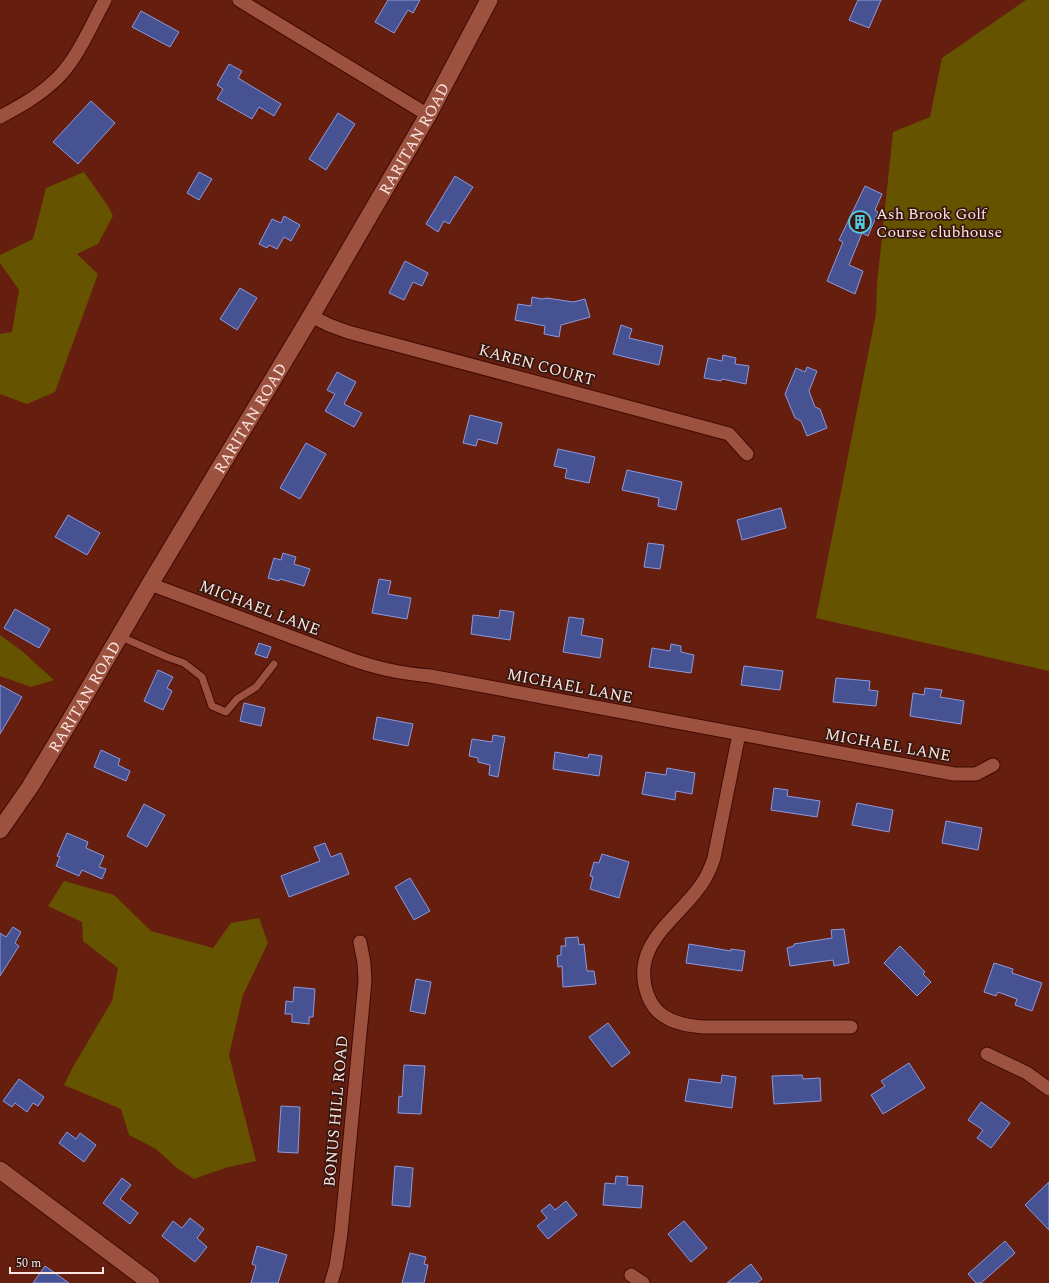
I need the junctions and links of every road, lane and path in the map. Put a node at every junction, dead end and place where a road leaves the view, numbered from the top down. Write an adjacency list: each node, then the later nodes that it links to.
1 (105, 0): 5 (street)
2 (239, 0): 4 (street)
3 (489, 0): 4 (street, RARITAN ROAD)
4 (428, 114): 6 (street, RARITAN ROAD)
5 (0, 116)
6 (310, 316): 7 (street, KAREN COURT); 8 (street, RARITAN ROAD)
7 (747, 454)
8 (150, 584): 9 (street, RARITAN ROAD); 11 (street, MICHAEL LANE)
9 (119, 636): 10 (lane); 13 (street, RARITAN ROAD)
10 (274, 664)
11 (739, 734): 12 (street, MICHAEL LANE); 15 (street)
12 (993, 765)
13 (0, 830)
14 (360, 942): 21 (street, BONUS HILL ROAD)
15 (851, 1027)
16 (987, 1054): 17 (street)
17 (1049, 1090)
18 (0, 1170): 20 (street)
19 (631, 1275): 22 (street)
20 (151, 1283)
21 (331, 1283)
22 (643, 1283)

